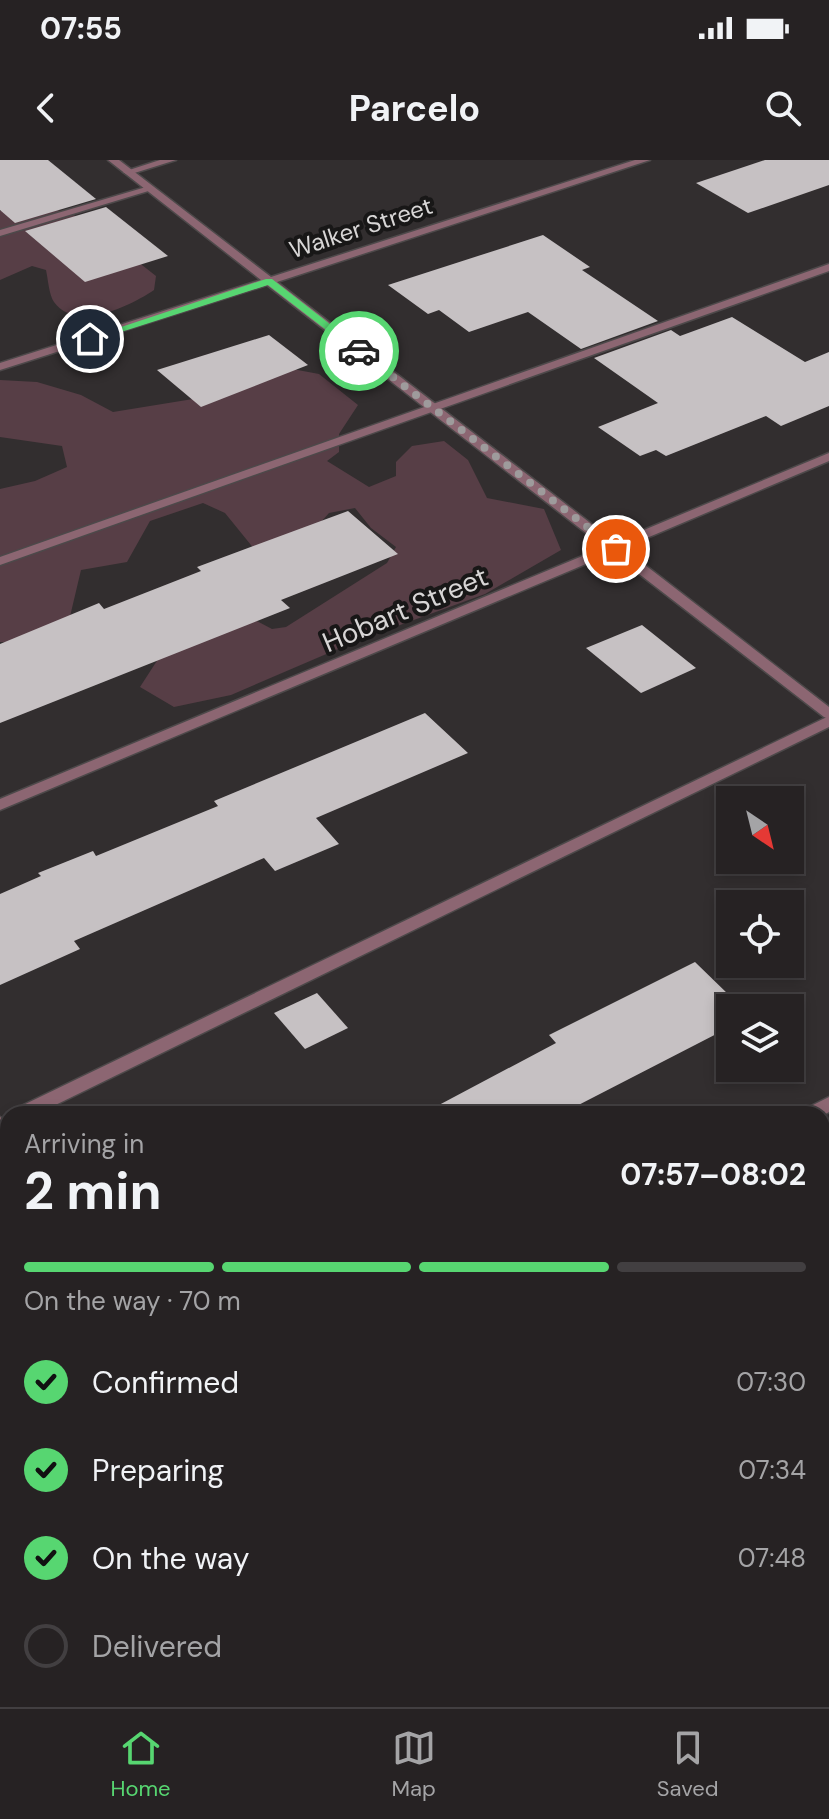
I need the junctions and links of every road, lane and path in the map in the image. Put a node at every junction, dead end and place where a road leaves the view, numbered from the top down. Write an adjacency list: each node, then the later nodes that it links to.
1 (113, 160): 4 (street)
2 (171, 160): 4 (street)
3 (645, 160): 8 (street, Walker Street)
4 (128, 172): 5 (street)
5 (150, 189): 6 (street); 8 (street)
6 (0, 233)
7 (829, 267): 10 (street)
8 (269, 281): 9 (street, Walker Street); 10 (street)
9 (0, 367)
10 (432, 407): 12 (street); 13 (street)
11 (829, 457): 12 (street, Hobart Street)
12 (616, 549): 14 (street); 16 (street, Hobart Street)
13 (0, 561)
14 (829, 714)
15 (829, 721): 17 (street)
16 (0, 805)
17 (37, 1106)

